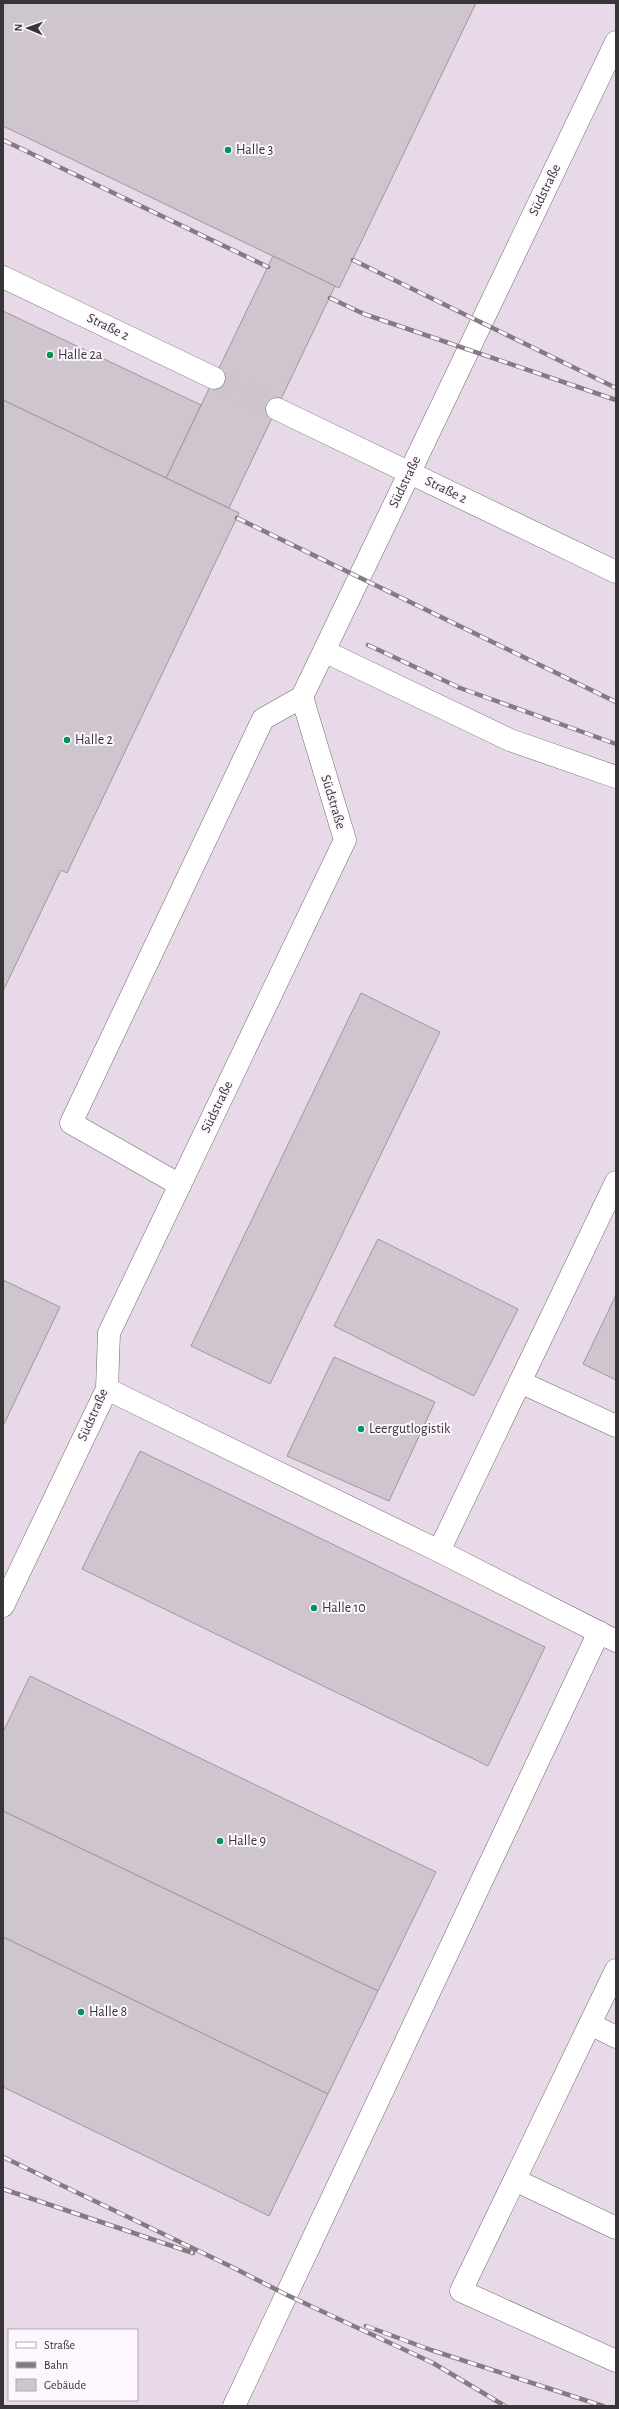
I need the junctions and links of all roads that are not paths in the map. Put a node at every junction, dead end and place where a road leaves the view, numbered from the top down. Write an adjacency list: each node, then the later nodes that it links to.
1 (616, 42): 5 (street, Südstraße)
2 (3, 277): 3 (street, Straße 2)
3 (214, 378)
4 (277, 409): 5 (street, Straße 2)
5 (409, 472): 6 (street, Straße 2); 7 (street, Südstraße)
6 (616, 572)
7 (324, 651): 8 (street, Südstraße); 9 (street)
8 (302, 697): 11 (street, Südstraße); 11 (street)
9 (616, 777)
10 (616, 1182): 12 (street)
11 (180, 1185): 13 (street, Südstraße)
12 (520, 1382): 14 (street); 15 (street)
13 (107, 1389): 15 (street); 16 (street, Südstraße)
14 (616, 1426)
15 (440, 1551): 17 (street)
16 (3, 1606)
17 (608, 1636): 24 (street)
18 (616, 1970): 19 (street)
19 (590, 2024): 20 (street); 21 (street)
20 (616, 2037)
21 (514, 2180): 22 (street); 23 (street)
22 (616, 2228)
23 (616, 2361)
24 (234, 2406)

